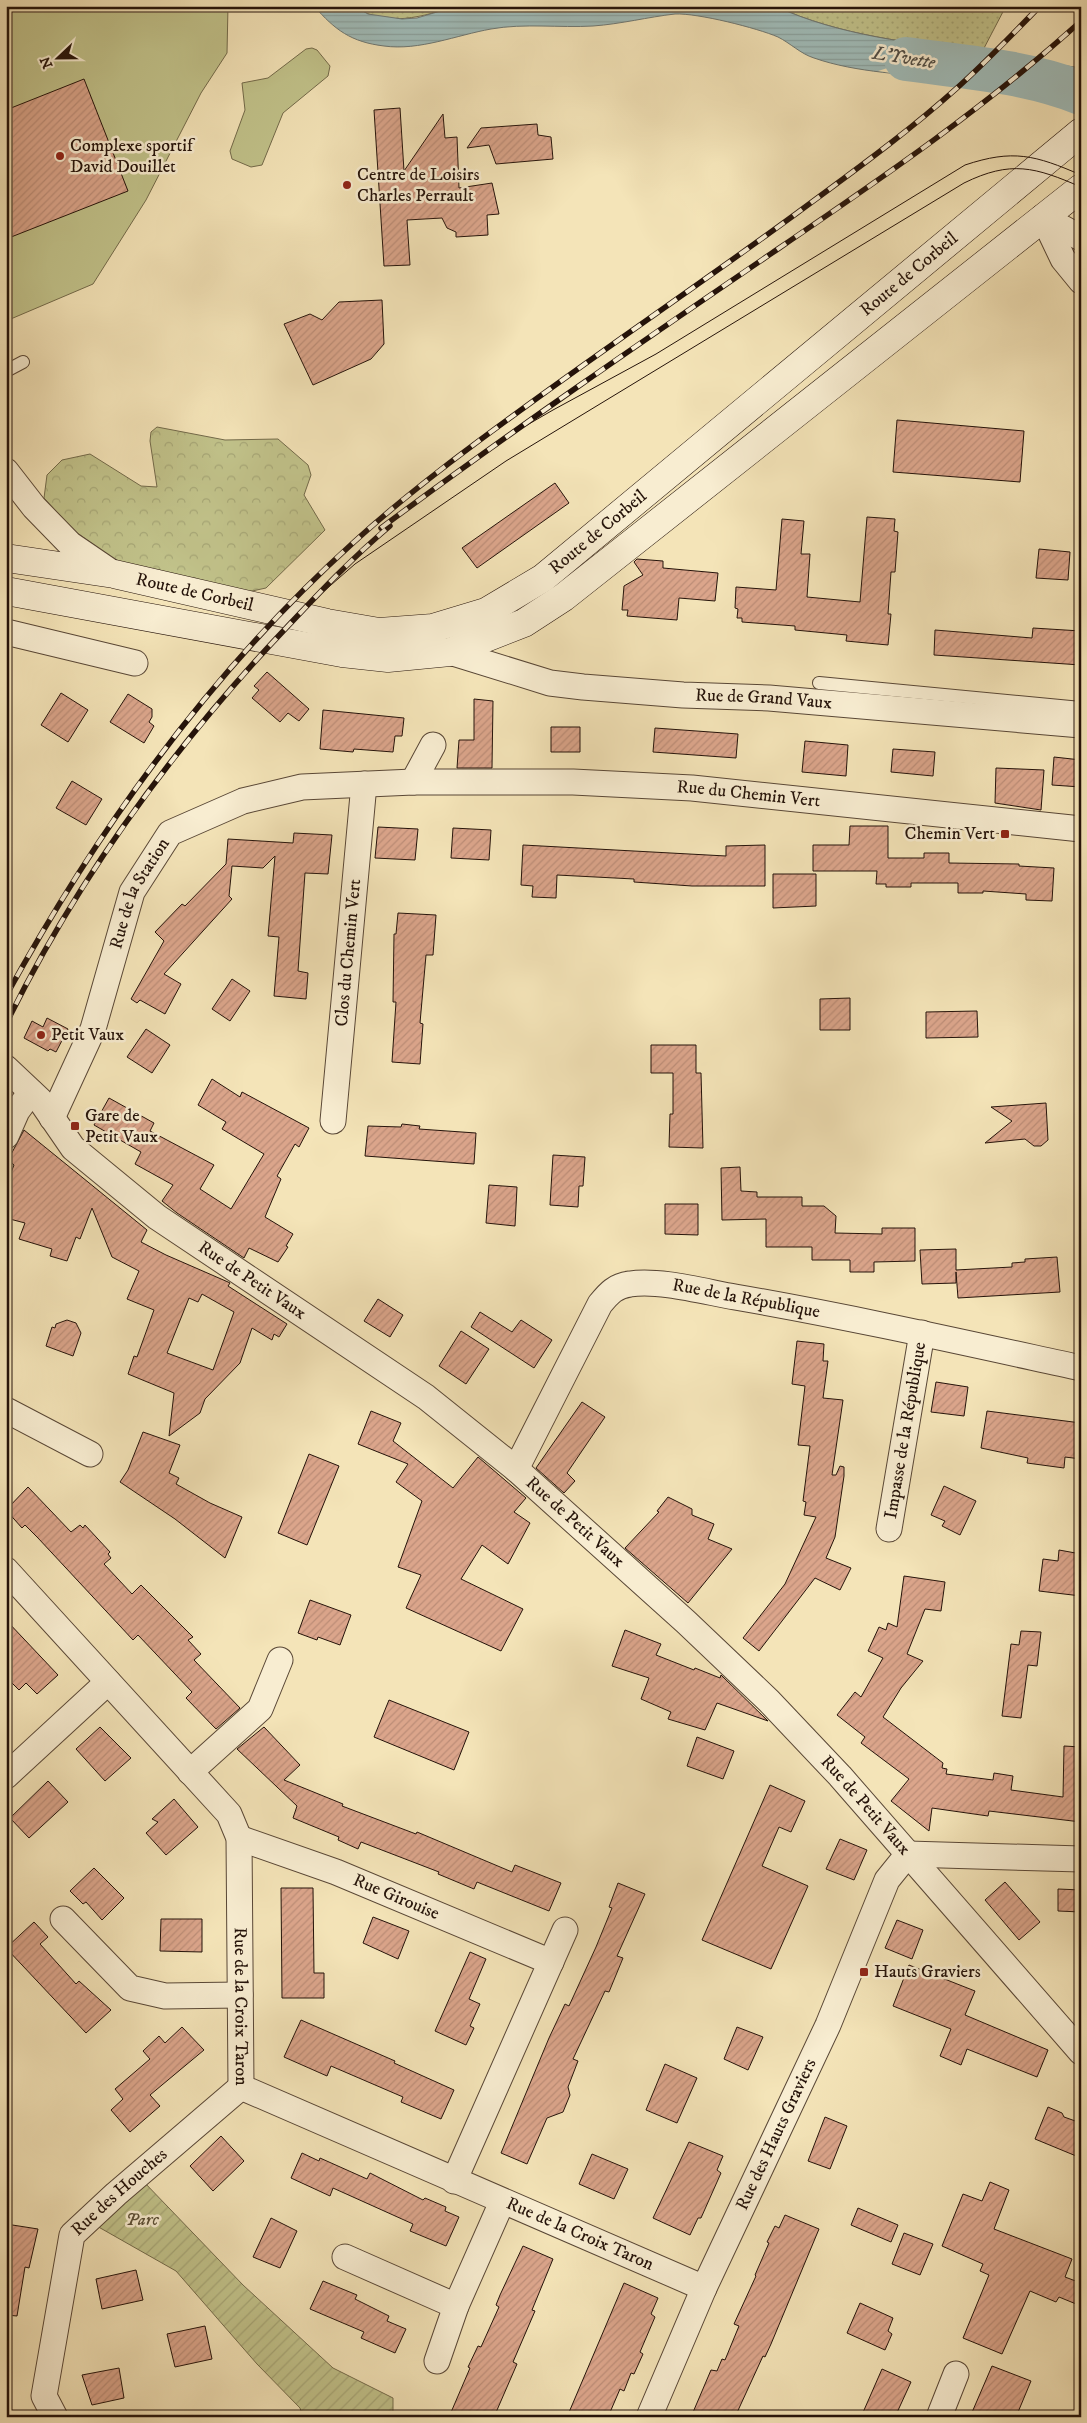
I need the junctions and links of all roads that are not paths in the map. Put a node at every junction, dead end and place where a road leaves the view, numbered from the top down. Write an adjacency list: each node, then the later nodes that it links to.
1 (1081, 132): 2 (main road, Route de Corbeil)
2 (1015, 187): 4 (main road); 11 (main road, Route de Corbeil)
3 (1081, 188): 4 (main road, Route de Corbeil)
4 (1043, 217): 5 (street); 6 (street); 14 (main road, Route de Corbeil)
5 (1081, 238)
6 (1081, 281)
7 (23, 362): 8 (lane)
8 (6, 371)
9 (6, 471): 11 (street)
10 (6, 558): 11 (main road, Route de Corbeil)
11 (114, 574)
12 (6, 590): 14 (main road, Route de Corbeil)
13 (6, 632): 15 (street)
14 (450, 652): 18 (street, Rue de Grand Vaux)
15 (135, 663)
16 (819, 684): 17 (lane)
17 (1081, 708)
18 (1081, 725)
19 (433, 745): 20 (street)
20 (413, 782): 21 (street, Rue de la Station); 22 (street, Rue du Chemin Vert)
21 (364, 784): 25 (street, Rue de la Station); 26 (street, Clos du Chemin Vert)
22 (1081, 828)
23 (6, 1068): 24 (street, Rue de Petit Vaux)
24 (32, 1092): 25 (street, Rue de Petit Vaux); 27 (street)
25 (52, 1118): 32 (street, Rue de Petit Vaux)
26 (333, 1121)
27 (6, 1136)
28 (922, 1333): 29 (street, Rue de la République); 32 (street, Rue de la République); 33 (street, Impasse de la République)
29 (1081, 1368)
30 (6, 1410): 31 (street)
31 (90, 1454)
32 (516, 1469): 40 (street, Rue de Petit Vaux)
33 (889, 1529)
34 (6, 1570): 36 (street, Rue de la Croix Taron)
35 (280, 1660): 37 (street)
36 (108, 1682): 37 (street, Rue de la Croix Taron); 38 (street)
37 (190, 1772): 39 (street, Rue de la Croix Taron)
38 (6, 1776)
39 (239, 1838): 44 (street, Rue Girouise); 45 (street, Rue de la Croix Taron)
40 (908, 1854): 41 (street); 46 (street, Rue de Petit Vaux); 51 (street, Rue des Hauts Graviers)
41 (1081, 1859)
42 (63, 1919): 45 (street)
43 (565, 1930): 44 (street)
44 (551, 1962): 48 (street)
45 (240, 1995): 47 (street, Rue de la Croix Taron)
46 (1081, 2052)
47 (241, 2087): 48 (street, Rue de la Croix Taron); 55 (street, Rue des Houches)
48 (454, 2180): 49 (street, Rue de la Croix Taron)
49 (502, 2202): 51 (street, Rue de la Croix Taron); 52 (street)
50 (345, 2257): 52 (street)
51 (704, 2288): 56 (street, Rue des Hauts Graviers)
52 (456, 2306): 53 (street)
53 (437, 2361)
54 (956, 2374): 57 (street)
55 (55, 2417)
56 (649, 2417)
57 (938, 2417)

